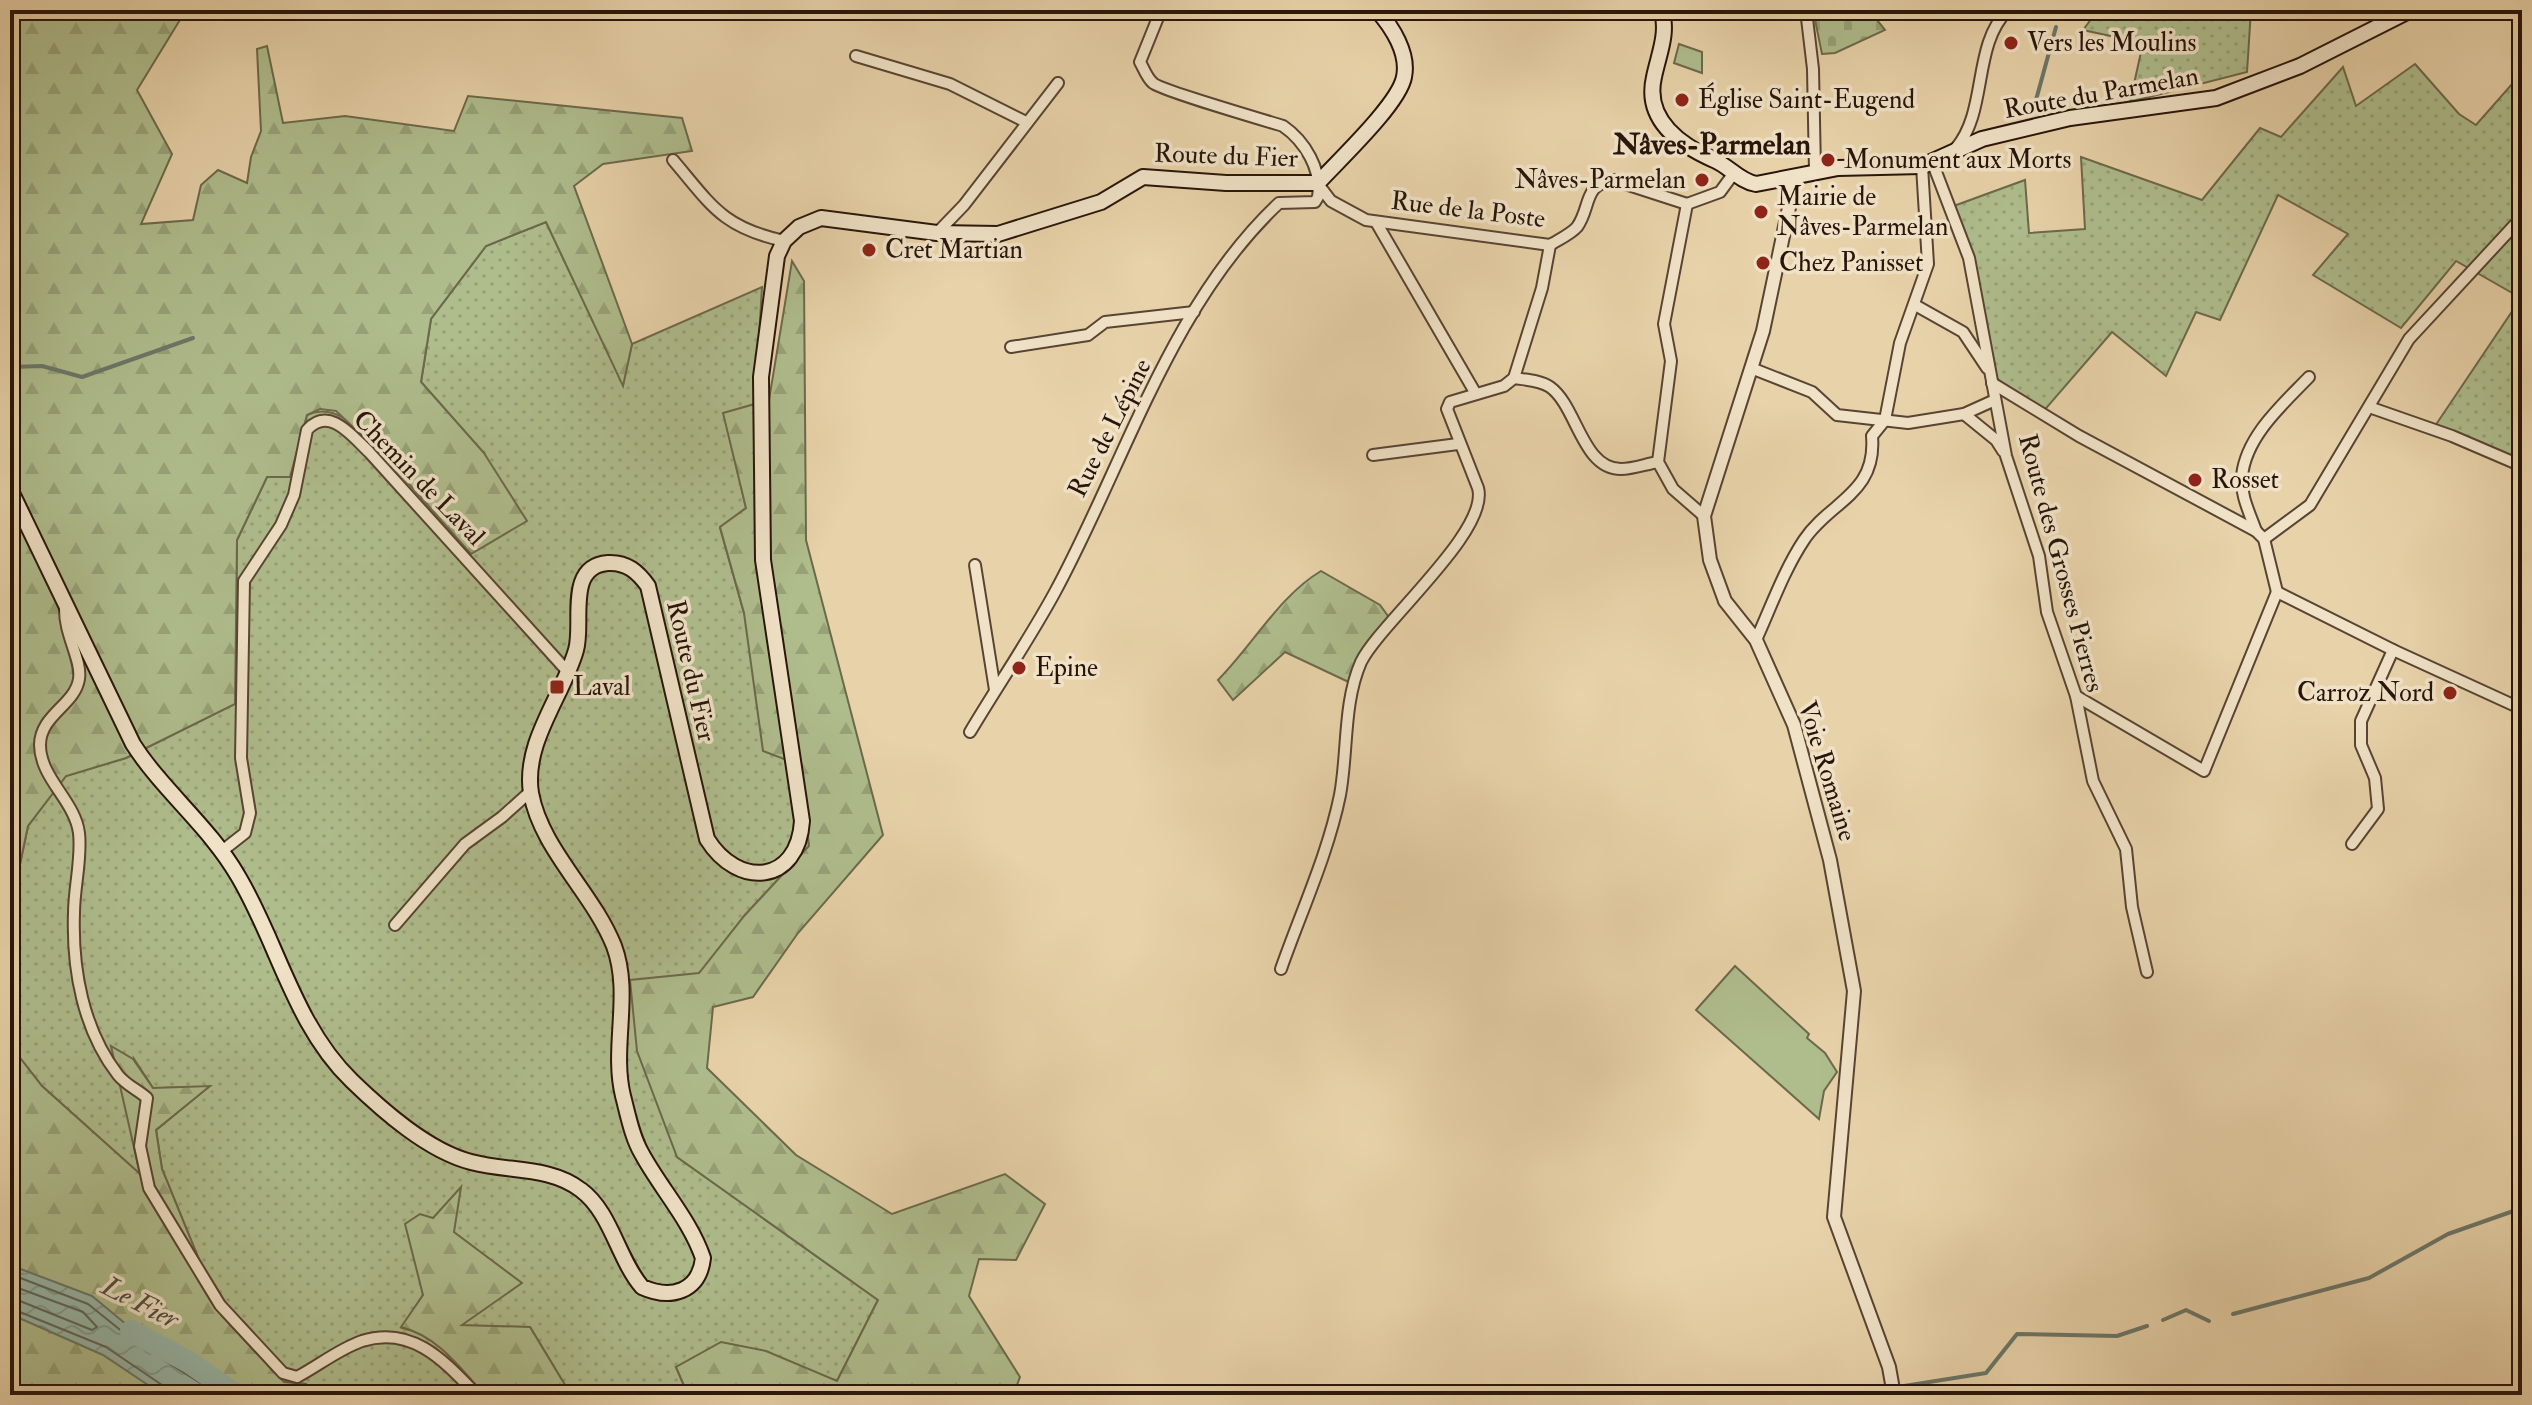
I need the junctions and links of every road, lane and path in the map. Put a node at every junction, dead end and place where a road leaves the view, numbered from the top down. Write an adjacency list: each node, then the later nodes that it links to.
1 (1161, 10): 16 (street)
2 (1377, 10): 16 (main road, Route du Fier)
3 (1662, 10): 14 (main road)
4 (1806, 10): 13 (street)
5 (2008, 10): 10 (street)
6 (2411, 10): 10 (main road, Route du Parmelan)
7 (856, 56): 9 (street)
8 (1058, 83): 9 (street)
9 (1026, 122): 20 (street)
10 (1949, 155): 12 (main road, Route du Parmelan)
11 (673, 160): 21 (street)
12 (1927, 165): 13 (main road, Route du Parmelan); 23 (street); 27 (street, Route des Grosses Pierres)
13 (1815, 171): 15 (main road, Route du Parmelan)
14 (1734, 173): 15 (main road); 17 (street)
15 (1788, 179): 26 (street, Voie Romaine)
16 (1318, 183): 19 (street, Rue de la Poste); 20 (main road, Route du Fier); 24 (street, Rue de Lépine)
17 (1687, 204): 22 (street, Rue de la Poste); 39 (street)
18 (2522, 217): 33 (street)
19 (1376, 222): 22 (street, Rue de la Poste); 31 (street)
20 (937, 233): 21 (main road, Route du Fier)
21 (784, 241): 49 (main road, Route du Fier)
22 (1550, 245): 29 (street)
23 (1915, 305): 27 (street); 35 (street)
24 (1194, 312): 25 (street); 50 (street, Rue de Lépine)
25 (1011, 347)
26 (1751, 368): 35 (street); 42 (street, Voie Romaine)
27 (1989, 370): 30 (street, Route des Grosses Pierres)
28 (2309, 377): 43 (street)
29 (1514, 378): 31 (street); 39 (street)
30 (1992, 383): 32 (street, Route des Grosses Pierres); 43 (street)
31 (1476, 394): 36 (street)
32 (1995, 400): 34 (street); 38 (street, Route des Grosses Pierres)
33 (2369, 407): 40 (street); 43 (street)
34 (1964, 414): 35 (street); 38 (street)
35 (1885, 420): 47 (street)
36 (1458, 444): 37 (street); 58 (street)
37 (1373, 455)
38 (2006, 456): 51 (street, Route des Grosses Pierres)
39 (1658, 462): 42 (street)
40 (2522, 466)
41 (10, 489): 46 (main road, Route du Fier)
42 (1704, 516): 47 (street, Voie Romaine)
43 (2260, 535): 45 (street)
44 (975, 565): 50 (street)
45 (2277, 592): 48 (street); 51 (street)
46 (66, 604): 56 (main road, Route du Fier); 60 (street)
47 (1756, 640): 61 (street, Voie Romaine)
48 (2393, 650): 52 (street); 55 (street)
49 (568, 672): 54 (main road, Route du Fier); 56 (street, Chemin de Laval)
50 (995, 690): 53 (street, Rue de Lépine)
51 (2076, 696): 59 (street, Route des Grosses Pierres)
52 (2522, 709)
53 (970, 732)
54 (531, 791): 56 (main road, Route du Fier); 57 (street)
55 (2352, 844)
56 (222, 851)
57 (395, 925)
58 (1281, 969)
59 (2147, 972)
60 (477, 1395)
61 (1894, 1395)

